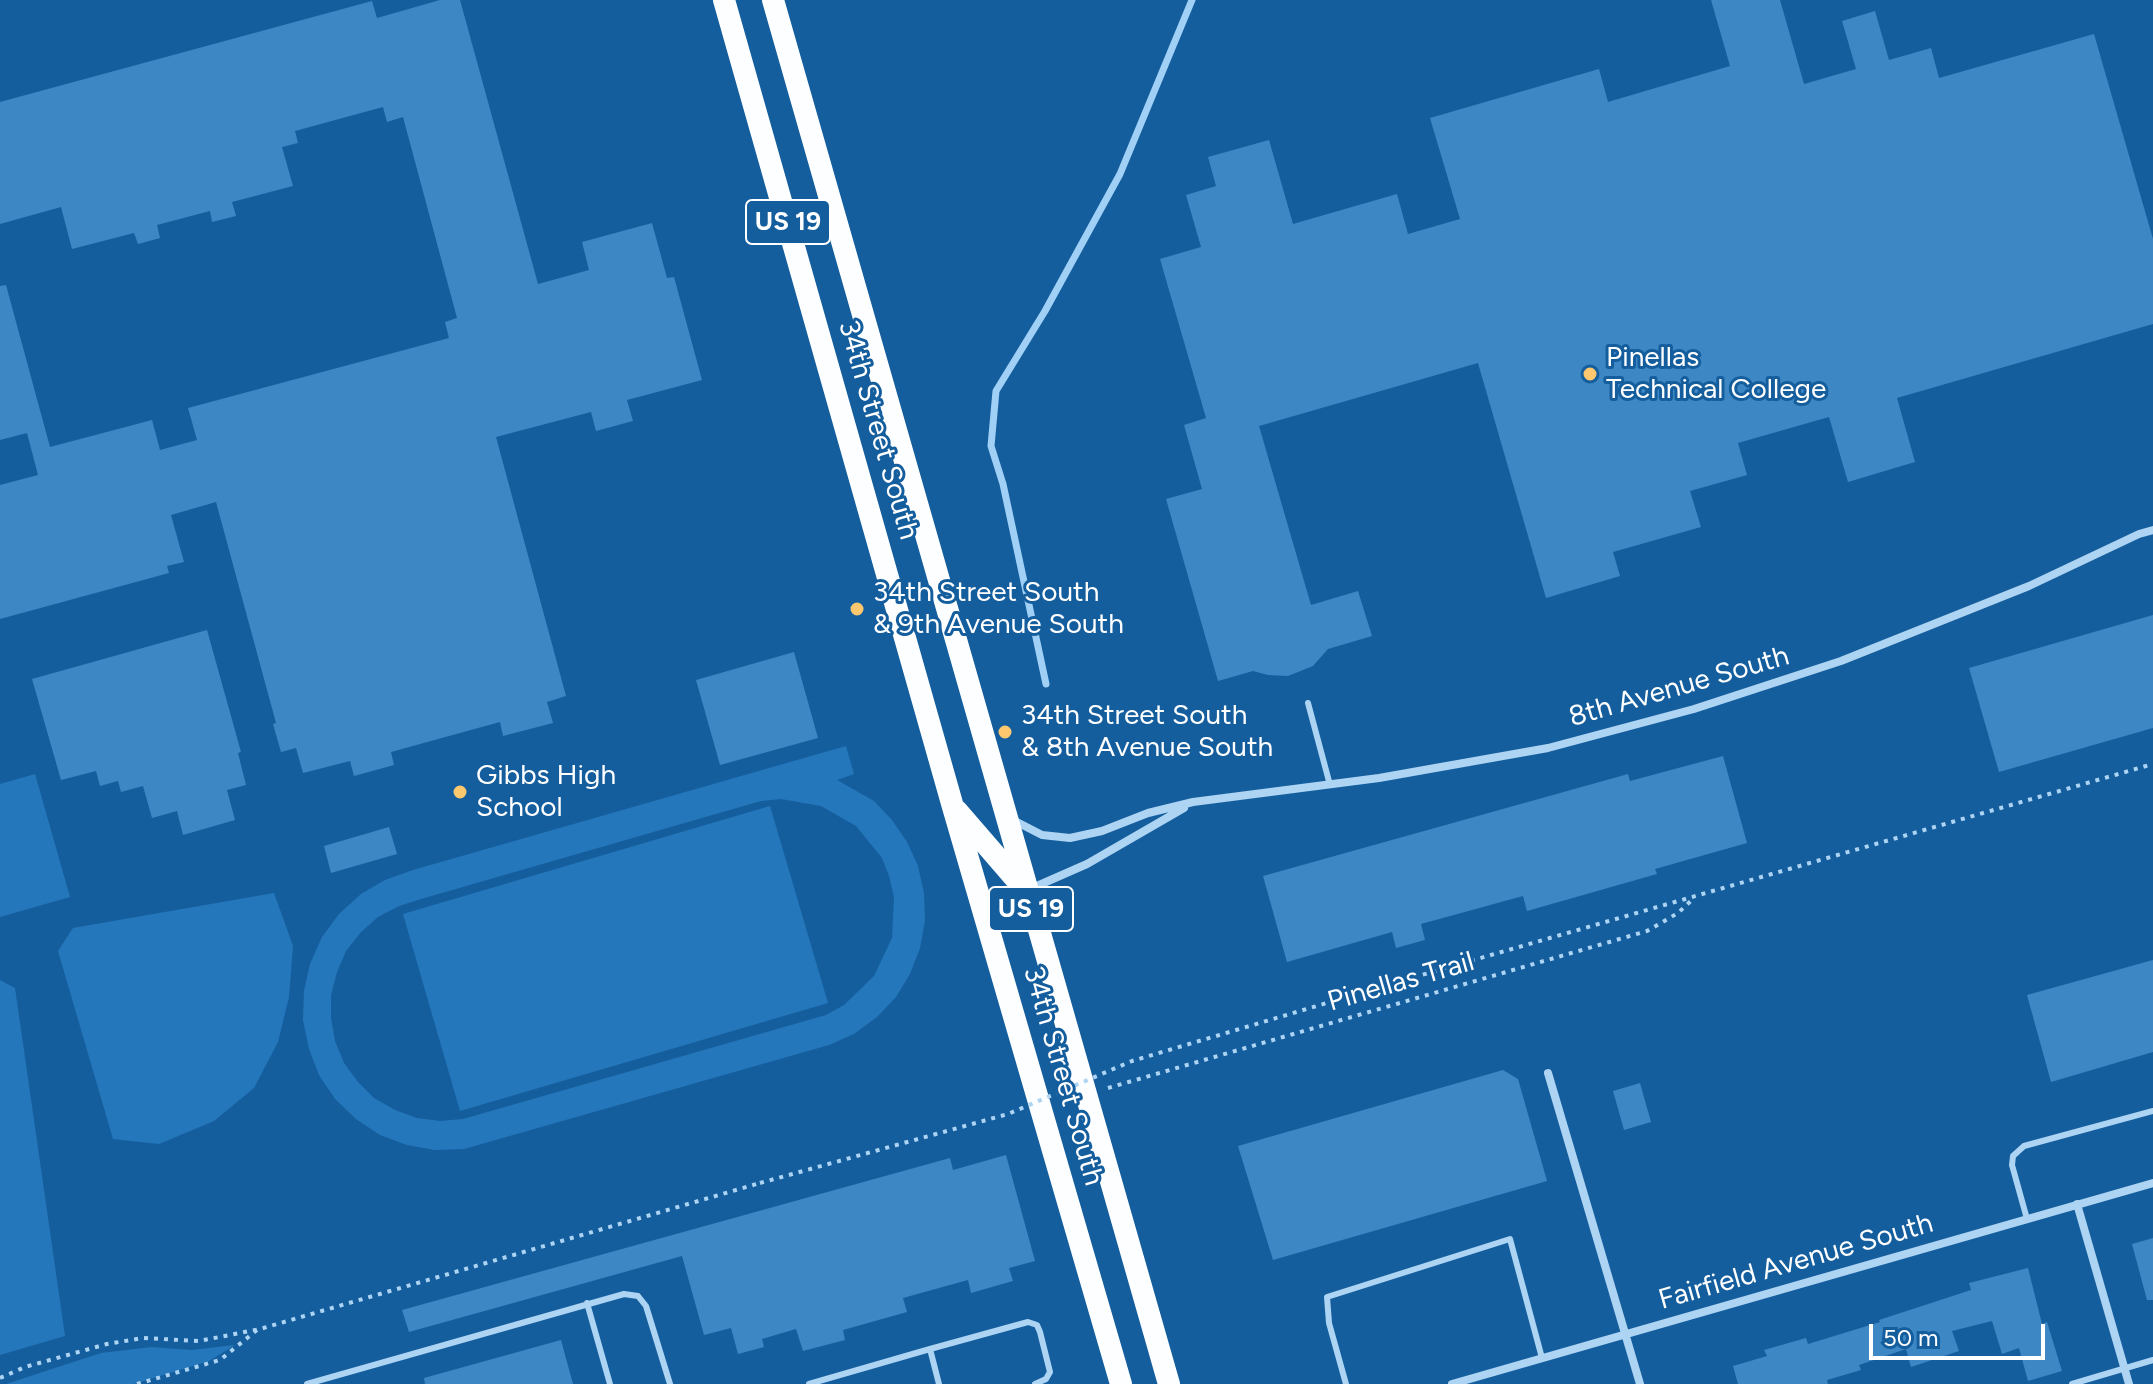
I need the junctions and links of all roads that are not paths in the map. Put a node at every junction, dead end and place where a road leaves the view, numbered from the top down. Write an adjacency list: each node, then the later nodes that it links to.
1 (724, 0): 7 (highway, 34th Street South / US 19)
2 (773, 0): 8 (highway, 34th Street South / US 19)
3 (2153, 530): 5 (street, 8th Avenue South)
4 (1308, 703): 5 (lane)
5 (1330, 785): 6 (street, 8th Avenue South)
6 (1193, 802): 8 (street, 8th Avenue South); 9 (street, 8th Avenue South)
7 (953, 807): 9 (highway); 29 (highway, 34th Street South / US 19)
8 (1005, 816): 9 (highway, 34th Street South / US 19)
9 (1026, 891): 30 (highway, 34th Street South / US 19)
10 (1548, 1073): 16 (street)
11 (2153, 1111): 14 (lane)
12 (2153, 1183): 13 (street, Fairfield Avenue South)
13 (2077, 1204): 14 (street, Fairfield Avenue South); 20 (street)
14 (2027, 1219): 16 (street, Fairfield Avenue South)
15 (587, 1303): 21 (lane); 24 (lane); 25 (lane)
16 (1625, 1334): 18 (street, Fairfield Avenue South); 33 (street)
17 (930, 1349): 26 (lane); 27 (lane); 28 (lane)
18 (1542, 1358): 31 (lane); 32 (street, Fairfield Avenue South)
19 (2153, 1360): 20 (lane)
20 (2124, 1368): 34 (lane); 35 (street)
21 (338, 1375): 22 (lane); 23 (lane)
22 (307, 1384)
23 (341, 1384)
24 (610, 1384)
25 (670, 1384)
26 (809, 1384)
27 (939, 1384)
28 (1035, 1384)
29 (1121, 1384)
30 (1169, 1384)
31 (1346, 1384)
32 (1452, 1384)
33 (1640, 1384)
34 (2072, 1384)
35 (2129, 1384)

